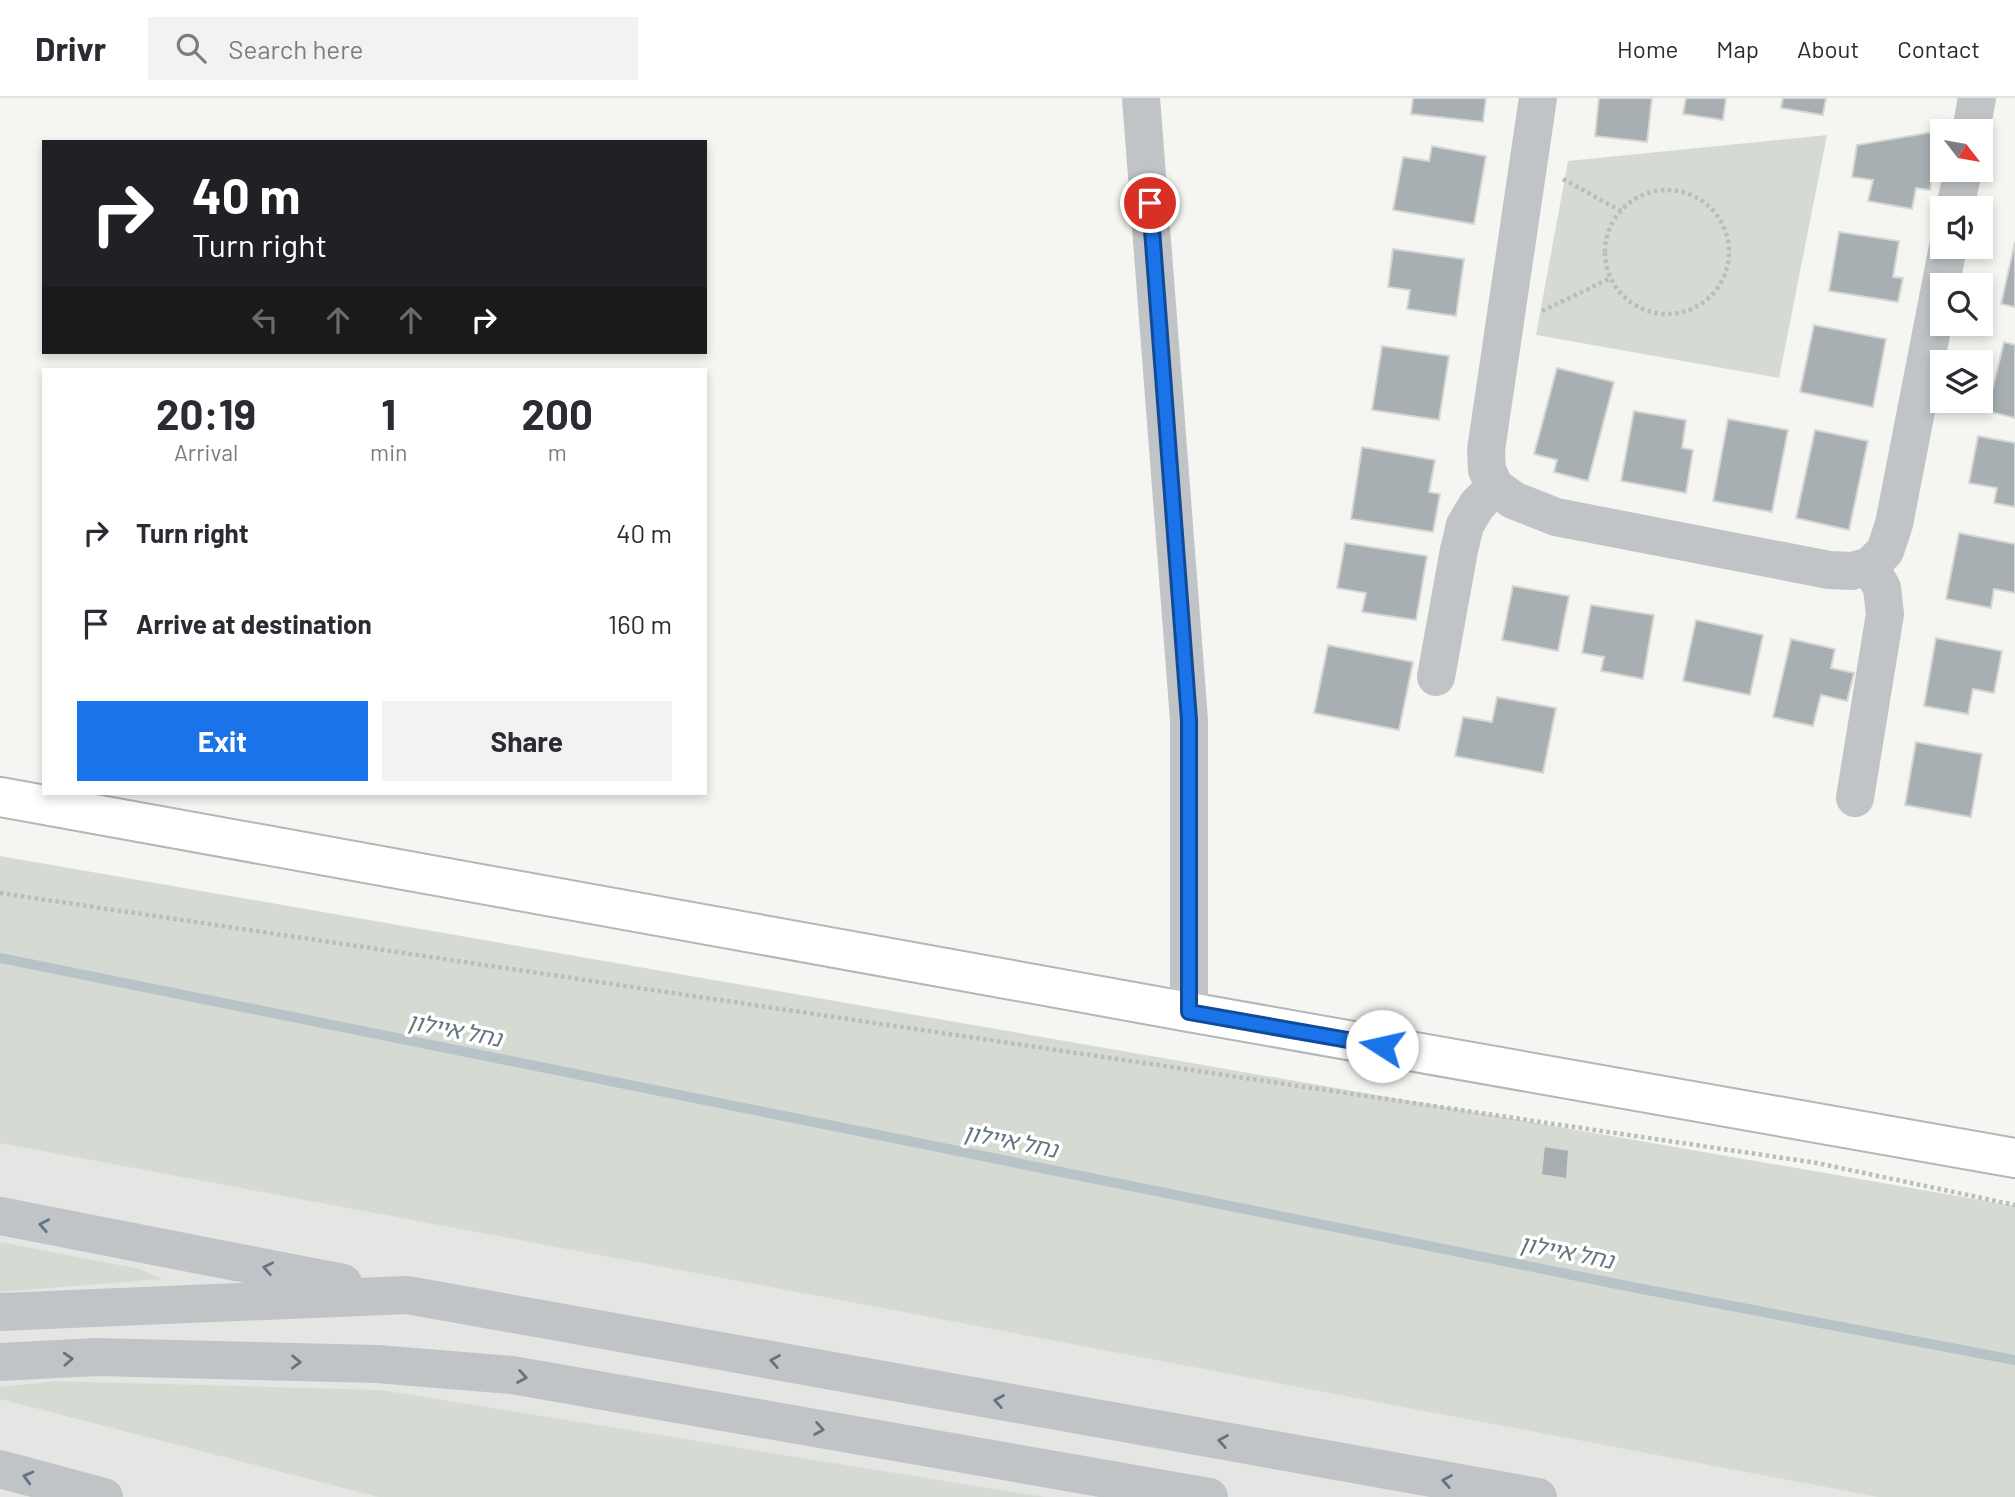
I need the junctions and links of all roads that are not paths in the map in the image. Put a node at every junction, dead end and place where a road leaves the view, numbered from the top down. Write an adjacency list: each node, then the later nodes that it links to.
1 (1141, 98): 11 (street)
2 (1538, 98): 6 (street)
3 (1977, 98): 4 (street)
4 (1973, 119)
5 (1946, 259): 7 (street)
6 (1495, 487): 7 (street); 8 (street)
7 (1870, 566): 10 (street)
8 (1436, 677)
9 (0, 797): 11 (main road)
10 (1855, 798)
11 (1189, 1012): 12 (main road)
12 (2015, 1158)
13 (0, 1216): 14 (street, one-way to 13)
14 (407, 1295): 15 (street); 20 (street, one-way to 14)
15 (0, 1312)
16 (0, 1362): 19 (street, one-way to 19)
17 (0, 1469): 18 (street, one-way to 17)
18 (104, 1497)
19 (1209, 1497)
20 (1538, 1497)

